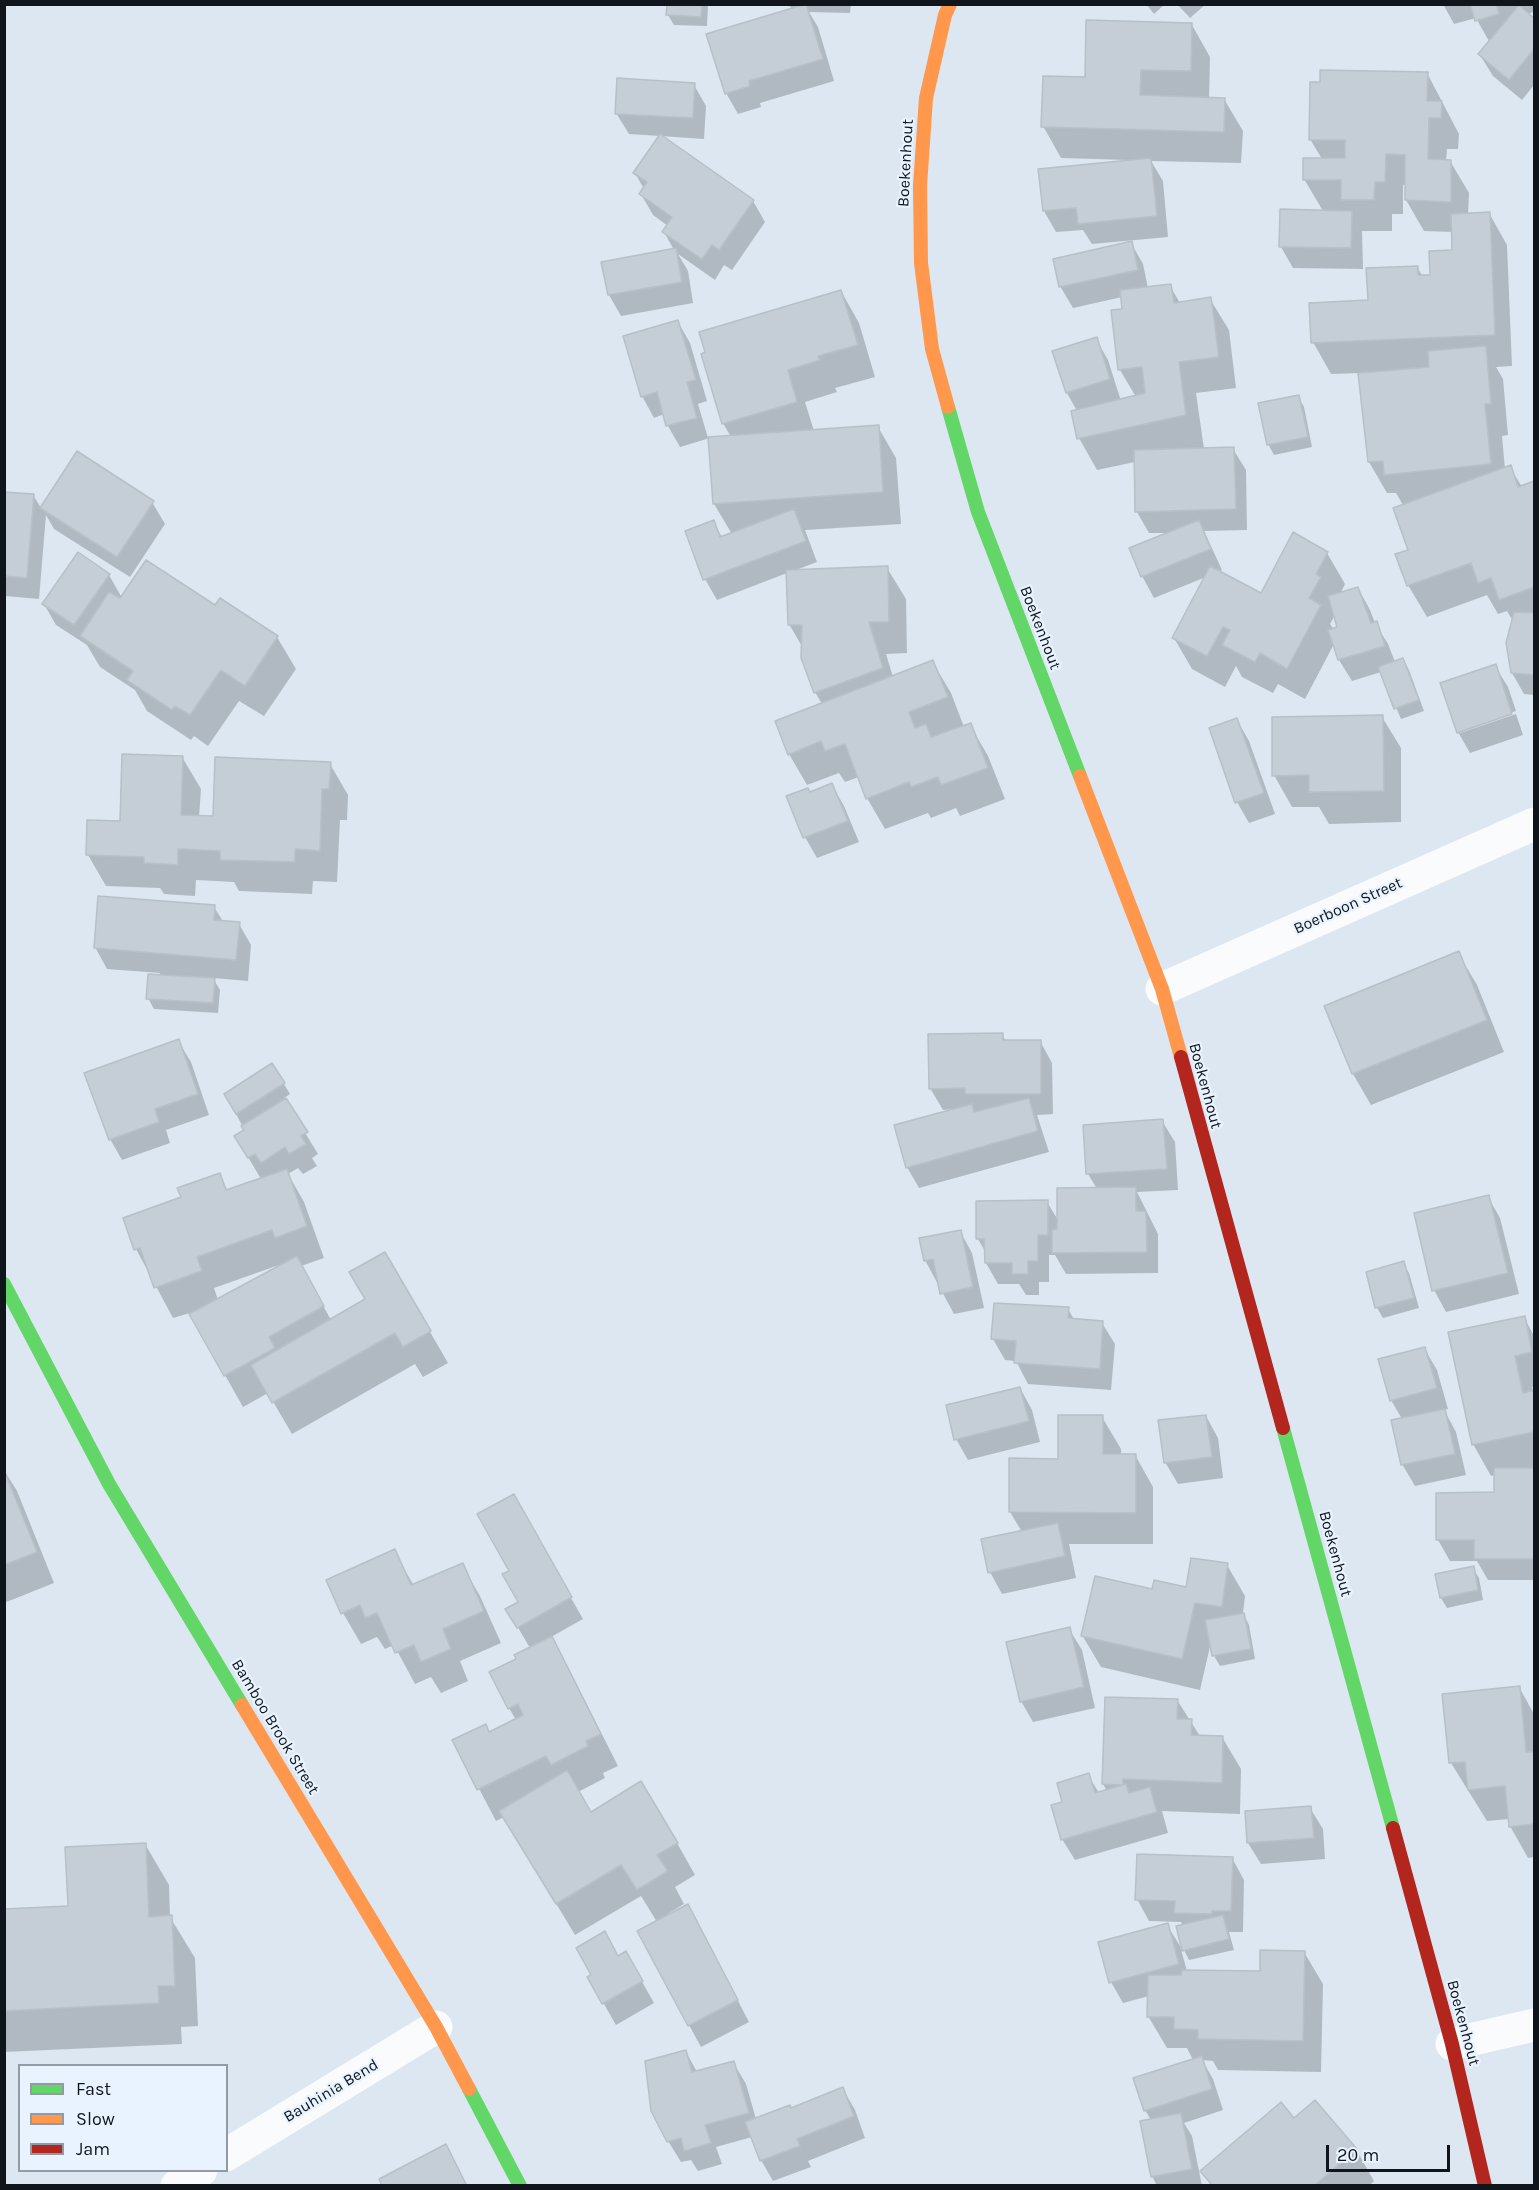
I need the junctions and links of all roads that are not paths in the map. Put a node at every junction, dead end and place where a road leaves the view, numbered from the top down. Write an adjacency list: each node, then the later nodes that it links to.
1 (950, 4): 3 (street, Boekenhout)
2 (1534, 824): 3 (street, Boerboon Street)
3 (1161, 989): 7 (street, Boekenhout)
4 (4, 1284): 6 (street, Bamboo Brook Street)
5 (1534, 2025): 7 (street)
6 (436, 2027): 8 (street, Bauhinia Bend); 11 (street, Bamboo Brook Street)
7 (1452, 2044): 12 (street, Boekenhout)
8 (228, 2154)
9 (198, 2172): 10 (street)
10 (177, 2186)
11 (520, 2186)
12 (1485, 2186)

